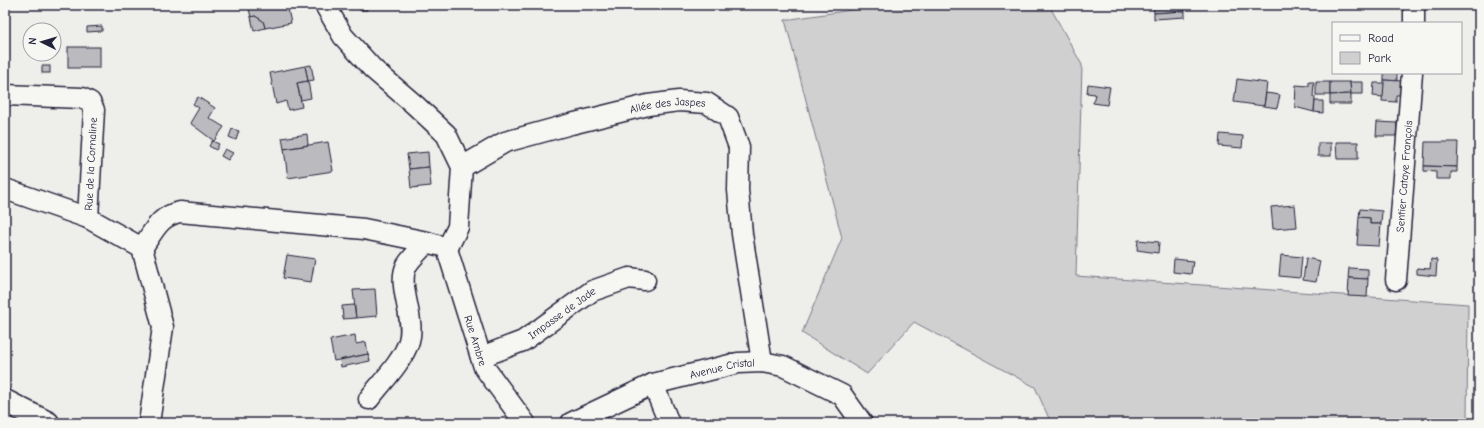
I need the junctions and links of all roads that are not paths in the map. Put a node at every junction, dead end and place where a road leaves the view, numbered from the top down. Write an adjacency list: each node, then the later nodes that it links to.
1 (325, 5): 6 (street)
2 (1414, 5): 3 (street)
3 (1414, 22)
4 (1412, 74): 13 (street, Sentier Cataye François)
5 (5, 95): 8 (street, Rue de la Cornaline)
6 (462, 167): 11 (street); 15 (street, Allée des Jaspes)
7 (5, 189): 8 (street, Rue de la Cornaline)
8 (88, 218): 10 (street, Rue de la Cornaline)
9 (427, 242): 10 (street); 11 (street); 17 (street)
10 (142, 248): 20 (street)
11 (447, 248): 14 (street, Rue Ambre)
12 (645, 280): 14 (street, Impasse de Jade)
13 (1396, 280)
14 (481, 357): 21 (street, Rue Ambre)
15 (762, 362): 16 (street, Avenue Cristal); 24 (street, Avenue Cristal)
16 (653, 384): 22 (street, Avenue Cristal); 23 (street)
17 (369, 399)
18 (5, 401): 19 (street)
19 (48, 423)
20 (149, 423)
21 (525, 423)
22 (571, 423)
23 (670, 423)
24 (862, 423)

